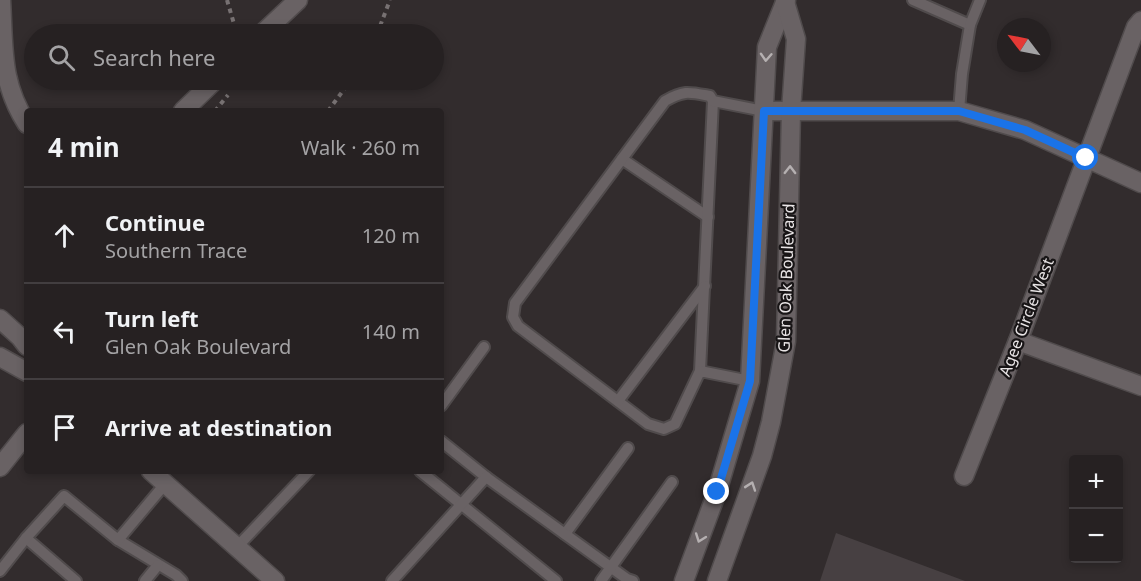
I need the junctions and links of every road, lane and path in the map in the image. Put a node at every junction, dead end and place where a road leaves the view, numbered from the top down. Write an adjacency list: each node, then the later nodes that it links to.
1 (1, 0): 21 (street)
2 (227, 0): 9 (path)
3 (297, 0): 10 (street)
4 (390, 0): 11 (path)
5 (913, 0): 12 (lane)
6 (980, 0): 12 (lane)
7 (785, 1): 18 (street, Glen Oak Boulevard, one-way to 18); 19 (street, Glen Oak Boulevard)
8 (1141, 21): 22 (street, Agee Circle West)
9 (234, 24)
10 (272, 24)
11 (381, 24)
12 (970, 25): 20 (lane)
13 (205, 90): 16 (street)
14 (344, 90): 17 (path)
15 (713, 100): 18 (lane); 23 (lane); 25 (lane)
16 (186, 108)
17 (330, 108)
18 (764, 111): 19 (street); 34 (street, Glen Oak Boulevard)
19 (791, 111): 20 (street); 66 (street, Glen Oak Boulevard, one-way to 19)
20 (959, 111): 22 (street)
21 (24, 120)
22 (1086, 158): 24 (street); 28 (street, Agee Circle West)
23 (622, 159): 25 (lane); 36 (lane)
24 (1141, 183)
25 (708, 217): 26 (lane)
26 (705, 286): 33 (lane); 36 (lane)
27 (0, 319): 29 (street)
28 (1018, 341): 35 (street); 45 (street, Agee Circle West)
29 (24, 342)
30 (484, 347): 37 (lane)
31 (0, 357): 32 (street)
32 (24, 370)
33 (700, 371): 34 (lane); 36 (lane)
34 (750, 381): 65 (street, Glen Oak Boulevard, one-way to 65)
35 (1141, 386)
36 (618, 401)
37 (444, 402)
38 (24, 437): 41 (street)
39 (444, 443): 46 (lane)
40 (628, 448): 50 (lane)
41 (0, 467)
42 (154, 474): 48 (street)
43 (306, 474): 53 (lane)
44 (424, 474): 49 (lane)
45 (964, 476)
46 (486, 477): 49 (lane); 50 (lane)
47 (672, 482): 55 (lane)
48 (165, 484): 52 (lane); 53 (street)
49 (461, 505): 61 (lane); 62 (lane)
50 (565, 534): 55 (lane)
51 (26, 538): 52 (lane); 56 (lane); 57 (lane)
52 (117, 540): 54 (lane)
53 (237, 547): 60 (street)
54 (158, 565): 58 (lane); 59 (lane)
55 (610, 567): 63 (lane); 64 (lane)
56 (0, 571)
57 (76, 581)
58 (145, 581)
59 (182, 581)
60 (274, 581)
61 (392, 581)
62 (556, 581)
63 (601, 581)
64 (633, 581)
65 (684, 581)
66 (717, 581)

